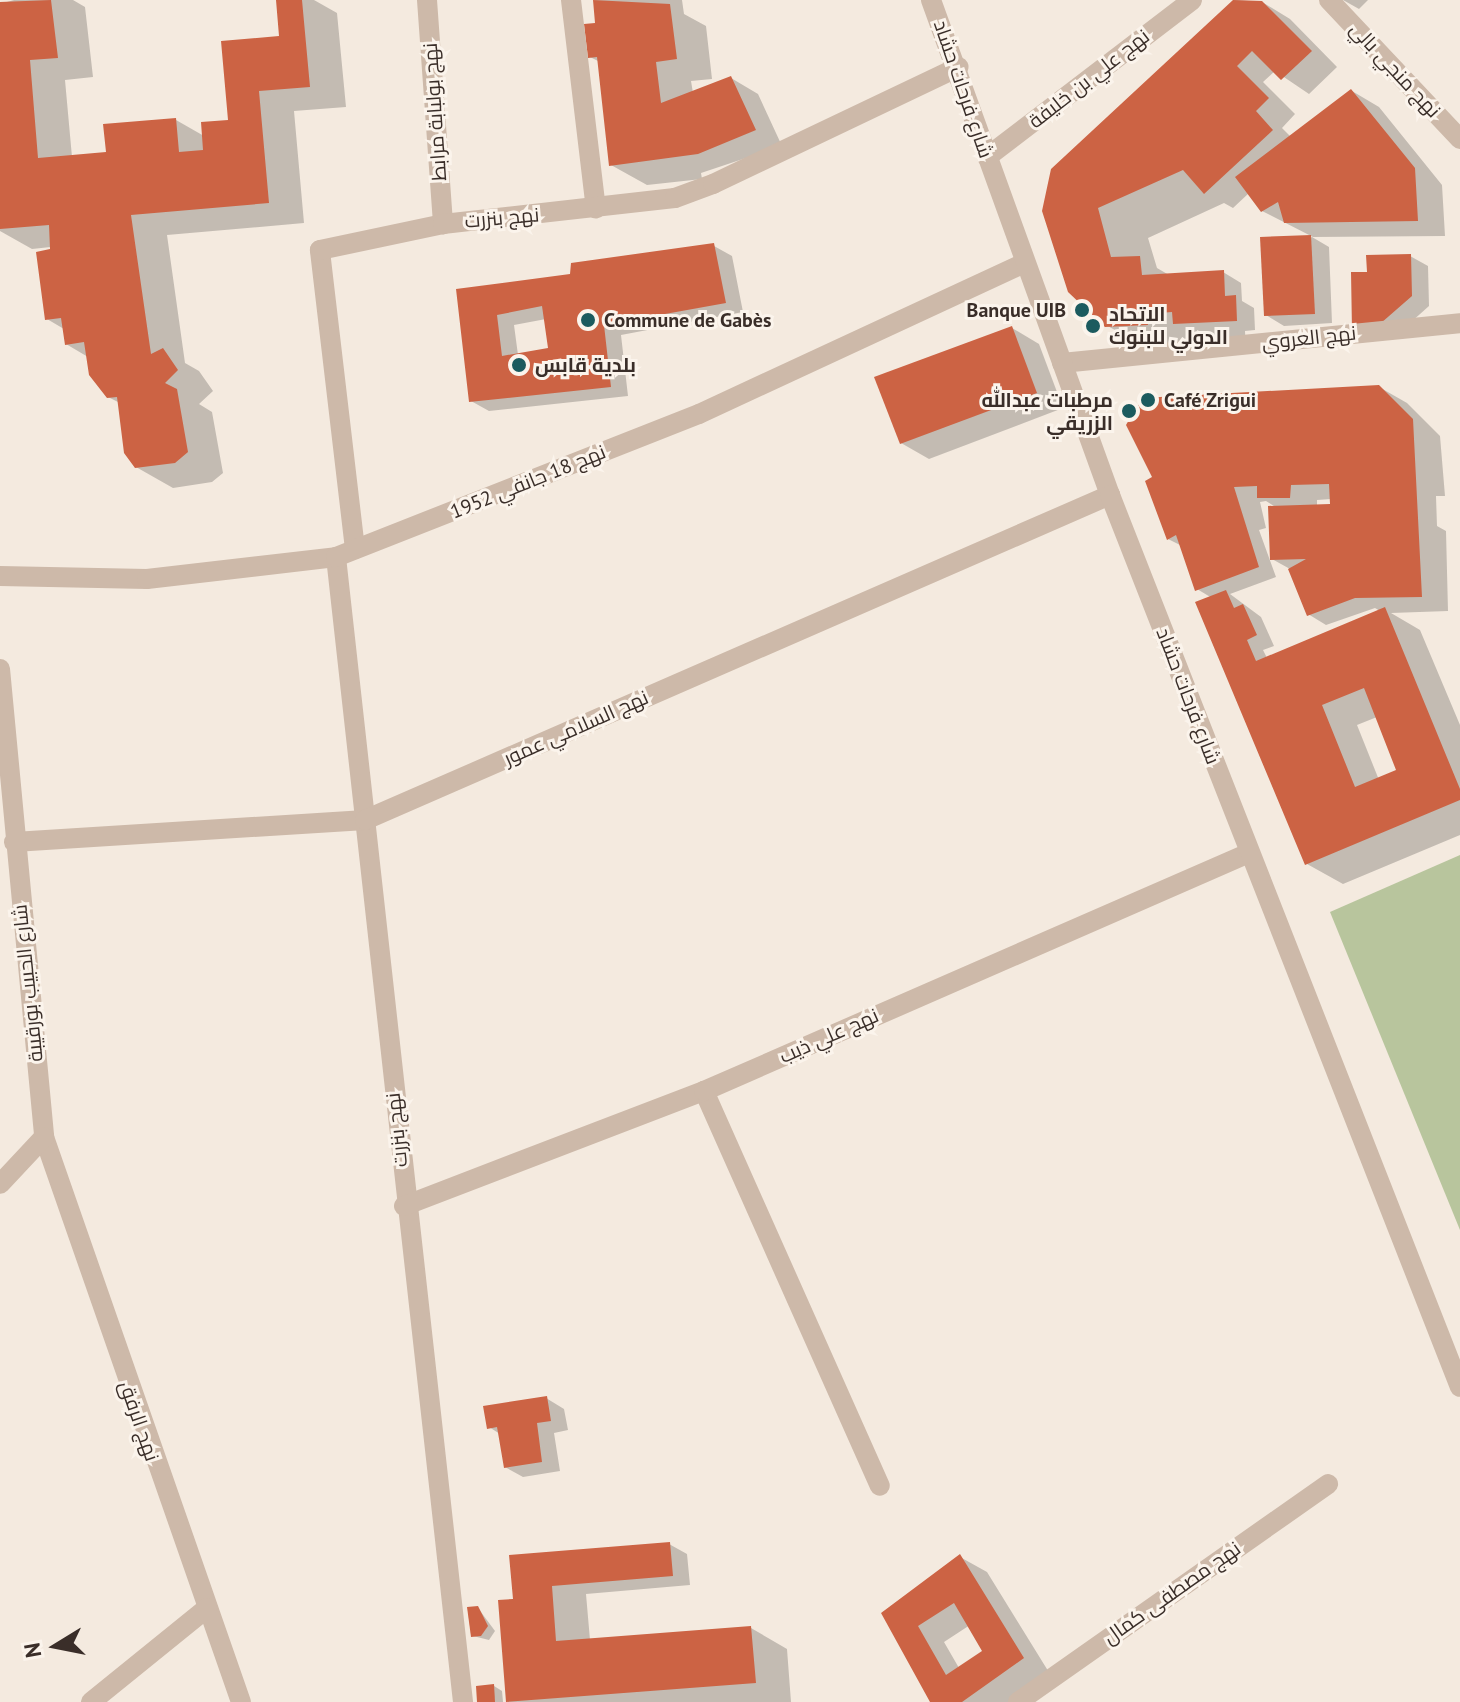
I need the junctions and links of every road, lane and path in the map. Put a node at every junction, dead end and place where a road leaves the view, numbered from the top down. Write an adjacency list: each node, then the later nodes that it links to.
1 (427, 0): 10 (street, نهج بولبابة مرابط)
2 (571, 0): 9 (street)
3 (931, 0): 6 (street, شارع فرحات حشاد)
4 (1192, 0): 8 (street, نهج علي بن خليفة)
5 (1329, 0): 7 (street, نهج منجي بالي)
6 (958, 67): 8 (street, شارع فرحات حشاد); 9 (street, نهج بنزرت)
7 (1460, 139)
8 (987, 157): 11 (street, شارع فرحات حشاد)
9 (596, 209): 10 (street, نهج بنزرت)
10 (443, 224): 15 (street, نهج بنزرت)
11 (1024, 263): 13 (street, شارع فرحات حشاد); 15 (street, نهج 18 جانفي 1952)
12 (1460, 323): 13 (street, نهج العروي)
13 (1062, 363): 14 (street, شارع فرحات حشاد)
14 (1110, 495): 20 (street, نهج السلامي عمور); 22 (street, شارع فرحات حشاد)
15 (355, 549): 16 (street, نهج 18 جانفي 1952)
16 (336, 557): 17 (street, نهج 18 جانفي 1952); 20 (street, نهج بنزرت)
17 (0, 576)
18 (0, 669): 19 (street, شارع الحبيب بورقيبة)
19 (4, 747): 21 (street, شارع الحبيب بورقيبة)
20 (365, 820): 21 (street, نهج السلامي عمور); 26 (street, نهج بنزرت)
21 (14, 842): 24 (street, شارع الحبيب بورقيبة)
22 (1249, 853): 23 (street, نهج علي ذيب); 27 (street, شارع فرحات حشاد)
23 (704, 1091): 26 (street, نهج علي ذيب); 29 (street)
24 (44, 1137): 25 (street); 30 (street, نهج الرفق)
25 (0, 1184)
26 (404, 1206): 33 (street, نهج بنزرت)
27 (1460, 1387)
28 (1328, 1484): 34 (street, نهج مصطفى كمال)
29 (880, 1486)
30 (207, 1608): 31 (street); 32 (street, نهج الرفق)
31 (91, 1702)
32 (241, 1702)
33 (463, 1702)
34 (1018, 1702)

